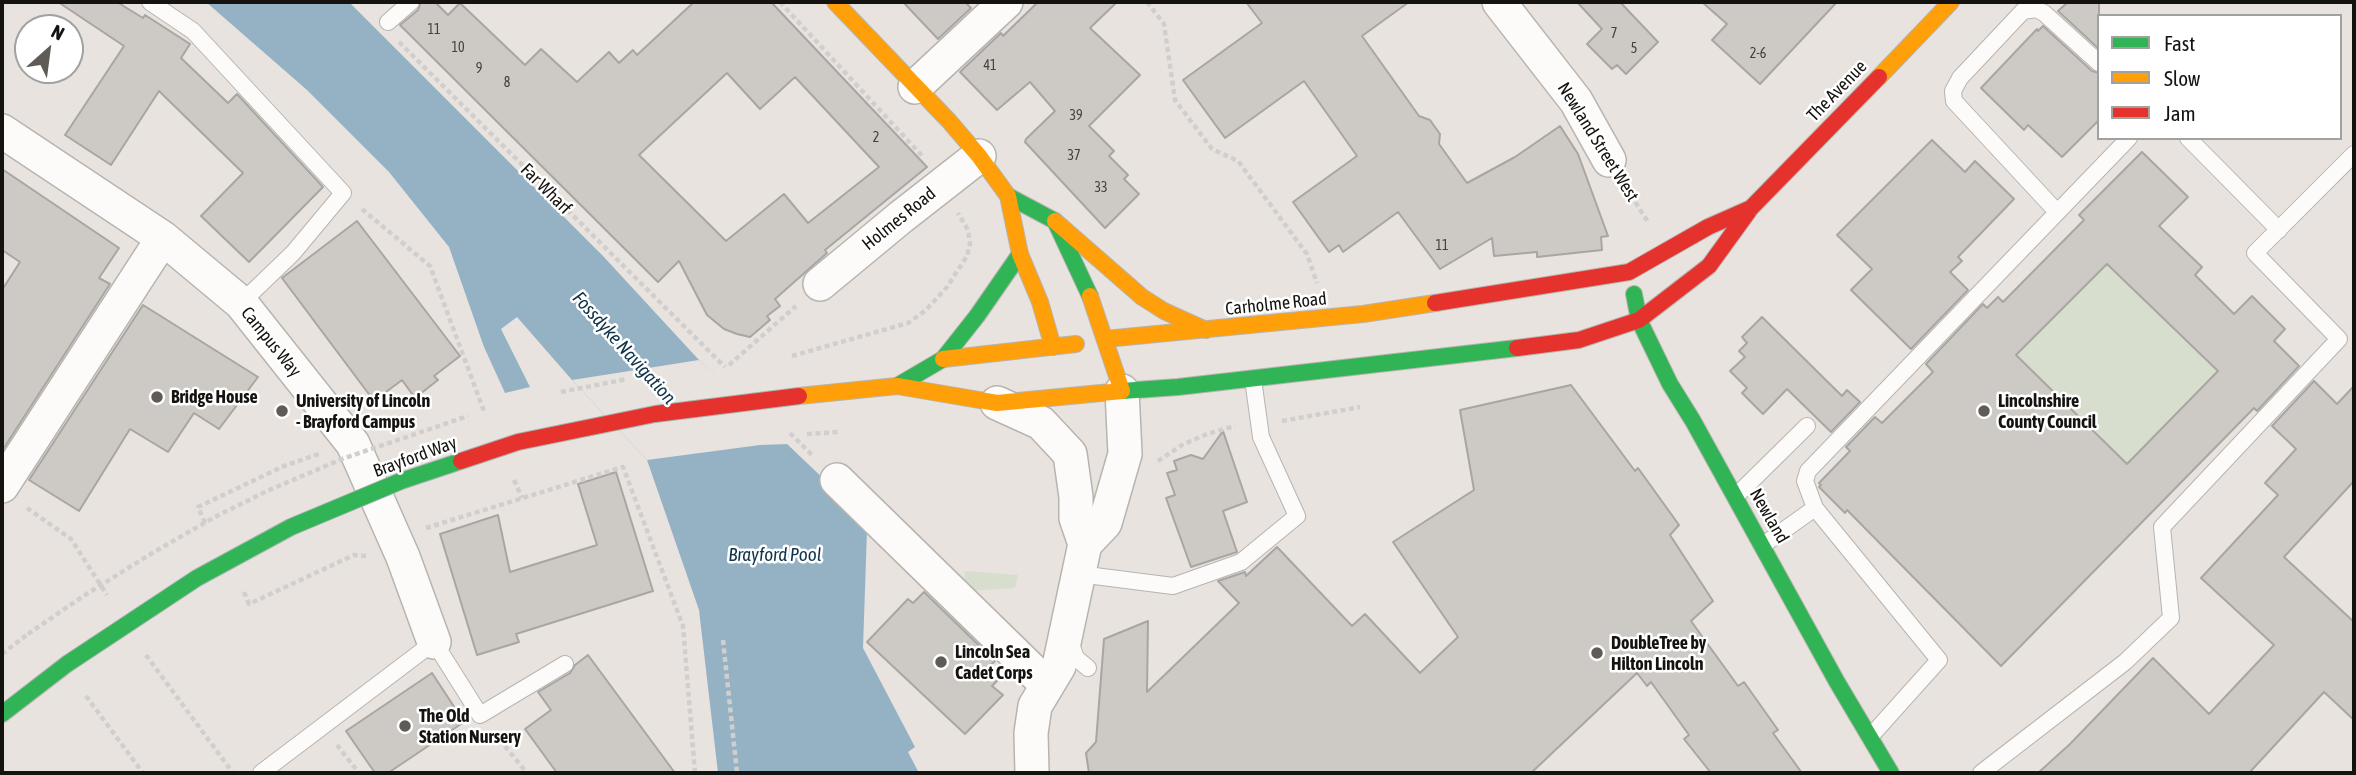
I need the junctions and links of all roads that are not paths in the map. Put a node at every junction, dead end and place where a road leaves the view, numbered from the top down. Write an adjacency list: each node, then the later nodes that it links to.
1 (150, 2): 25 (lane)
2 (411, 2): 7 (lane)
3 (835, 2): 9 (main road)
4 (1006, 2): 9 (street)
5 (1499, 2): 15 (street, Newland Street West)
6 (1951, 2): 17 (main road, The Avenue)
7 (391, 29)
8 (2097, 61): 18 (lane)
9 (915, 87): 14 (main road)
10 (2, 131): 21 (street, Campus Way)
11 (2127, 140): 18 (lane)
12 (2190, 140): 20 (lane)
13 (2354, 153): 20 (lane)
14 (979, 156): 16 (main road); 24 (street, Holmes Road)
15 (1609, 160)
16 (1008, 196): 19 (main road); 22 (main road)
17 (1751, 208): 23 (main road, The Avenue); 26 (main road, The Avenue)
18 (2057, 212): 41 (lane)
19 (1055, 221): 27 (main road); 28 (main road)
20 (2279, 230): 54 (lane)
21 (163, 238): 25 (street, Campus Way); 39 (street)
22 (1020, 254): 29 (main road); 30 (main road)
23 (1629, 272): 26 (main road, Newland); 27 (main road, Carholme Road)
24 (820, 284)
25 (241, 303): 45 (street, Campus Way)
26 (1639, 320): 33 (main road); 40 (main road, Newland)
27 (1206, 330): 28 (main road, Carholme Road)
28 (1105, 339): 29 (main road, Carholme Road); 35 (main road)
29 (1053, 347): 30 (main road, Carholme Road); 31 (main road)
30 (943, 359): 34 (main road)
31 (1071, 363)
32 (1090, 378): 35 (main road)
33 (1253, 379): 35 (main road); 43 (lane)
34 (897, 387): 36 (main road); 49 (main road, Brayford Way, bridge)
35 (1115, 392): 36 (main road); 43 (street)
36 (997, 403): 43 (street)
37 (1807, 426): 40 (lane)
38 (837, 480): 48 (street)
39 (2, 486)
40 (1735, 497): 42 (main road, Newland)
41 (1815, 508): 42 (lane); 50 (lane)
42 (1763, 545): 50 (main road, Newland)
43 (1082, 559): 44 (street)
44 (1065, 629): 47 (lane); 48 (street)
45 (434, 642): 46 (lane); 51 (lane)
46 (565, 664)
47 (1088, 668)
48 (1047, 685): 52 (street)
49 (2, 713)
50 (1870, 737): 53 (main road, Newland)
51 (261, 773)
52 (1032, 773)
53 (1891, 773)
54 (1981, 773)

